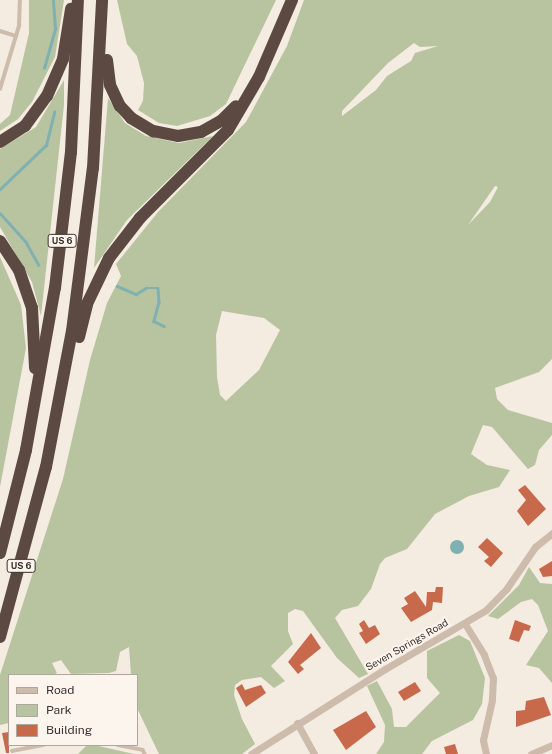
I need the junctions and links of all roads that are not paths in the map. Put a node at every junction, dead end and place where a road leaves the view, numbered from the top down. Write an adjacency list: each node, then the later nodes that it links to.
1 (20, 0): 9 (lane)
2 (72, 0): 11 (highway)
3 (78, 0): 14 (highway, US 6)
4 (102, 0): 13 (highway, US 6)
5 (105, 0): 6 (highway)
6 (286, 0)
7 (292, 0): 13 (highway)
8 (0, 31): 9 (lane)
9 (16, 36): 10 (lane)
10 (0, 89)
11 (0, 142)
12 (0, 241): 14 (highway)
13 (58, 414): 18 (highway, US 6)
14 (20, 478): 16 (highway, US 6)
15 (552, 533): 17 (street, Seven Springs Road)
16 (0, 553)
17 (465, 624): 19 (street, Seven Springs Road); 28 (street)
18 (0, 637)
19 (298, 722): 26 (street, Seven Springs Road); 27 (street)
20 (552, 745): 24 (street)
21 (38, 746): 23 (lane)
22 (123, 746): 25 (lane)
23 (12, 751)
24 (537, 753)
25 (145, 754)
26 (251, 754)
27 (314, 754)
28 (486, 754)

